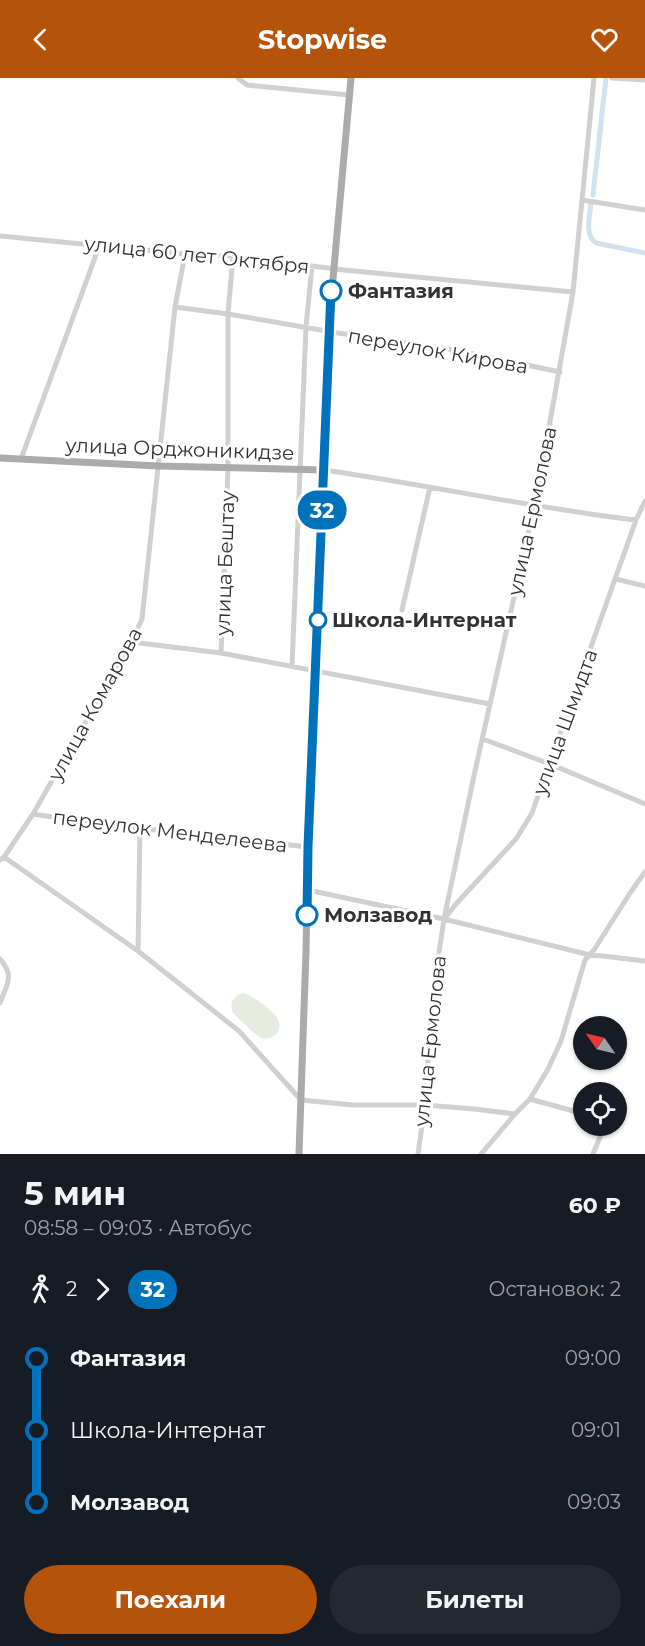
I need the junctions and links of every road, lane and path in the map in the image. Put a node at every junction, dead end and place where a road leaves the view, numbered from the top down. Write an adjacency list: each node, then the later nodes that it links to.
1 (238, 78): 6 (street)
2 (351, 78): 6 (main road)
3 (594, 78): 7 (street, улица Ермолова)
4 (612, 78): 5 (street)
5 (645, 80)
6 (349, 95): 14 (main road)
7 (585, 200): 8 (street); 15 (street, улица Ермолова)
8 (645, 210)
9 (0, 236): 10 (street, улица 60 лет Октября)
10 (100, 244): 11 (street, улица 60 лет Октября); 22 (street)
11 (185, 254): 12 (street, улица 60 лет Октября); 16 (street, улица Комарова)
12 (233, 256): 13 (street, улица 60 лет Октября); 17 (street, улица Бештау)
13 (312, 266): 14 (street, улица 60 лет Октября); 18 (street)
14 (333, 268): 15 (street, улица 60 лет Октября); 19 (main road)
15 (573, 292): 20 (street, улица Ермолова)
16 (175, 306): 17 (street, переулок Кирова); 23 (street, улица Комарова)
17 (228, 314): 18 (street, переулок Кирова); 24 (street, улица Бештау)
18 (306, 327): 19 (street, переулок Кирова); 25 (street)
19 (330, 331): 20 (street, переулок Кирова); 26 (main road)
20 (560, 372): 29 (street, улица Ермолова)
21 (0, 458): 22 (main road, улица Орджоникидзе)
22 (21, 459): 23 (main road, улица Орджоникидзе)
23 (158, 466): 24 (main road, улица Орджоникидзе); 34 (street, улица Комарова)
24 (228, 467): 25 (main road, улица Орджоникидзе); 35 (street, улица Бештау)
25 (300, 469): 26 (main road, улица Орджоникидзе); 36 (street)
26 (324, 470): 27 (street, улица Орджоникидзе); 37 (main road)
27 (430, 487): 29 (street, улица Орджоникидзе); 33 (street)
28 (645, 501): 30 (street, улица Шмидта)
29 (535, 505): 30 (street, улица Орджоникидзе); 38 (street, улица Ермолова)
30 (636, 520): 31 (street, улица Шмидта)
31 (616, 579): 32 (street); 40 (street, улица Шмидта)
32 (645, 586)
33 (402, 610)
34 (131, 642): 35 (street); 42 (street, улица Комарова)
35 (221, 653): 36 (street)
36 (292, 666): 37 (street)
37 (315, 670): 38 (street); 44 (main road)
38 (490, 704): 39 (street, улица Ермолова)
39 (483, 738): 40 (street); 48 (street, улица Ермолова)
40 (550, 764): 41 (street); 48 (street, улица Шмидта)
41 (645, 804)
42 (33, 814): 43 (street, переулок Менделеева); 45 (street, улица Комарова)
43 (140, 828): 44 (street, переулок Менделеева); 49 (street)
44 (308, 847): 47 (main road)
45 (2, 858): 49 (street)
46 (645, 872): 50 (street)
47 (308, 890): 48 (street); 55 (main road)
48 (444, 919): 50 (street); 56 (street, улица Ермолова)
49 (138, 951): 55 (street)
50 (591, 954): 52 (street); 54 (street)
51 (0, 959): 53 (street)
52 (645, 961)
53 (0, 1003)
54 (530, 1099): 57 (street); 58 (street)
55 (301, 1100): 56 (street); 60 (main road)
56 (425, 1105): 58 (street); 61 (street, улица Ермолова)
57 (573, 1111)
58 (514, 1114): 62 (street)
59 (600, 1136): 63 (street)
60 (299, 1154)
61 (418, 1154)
62 (481, 1154)
63 (593, 1154)

